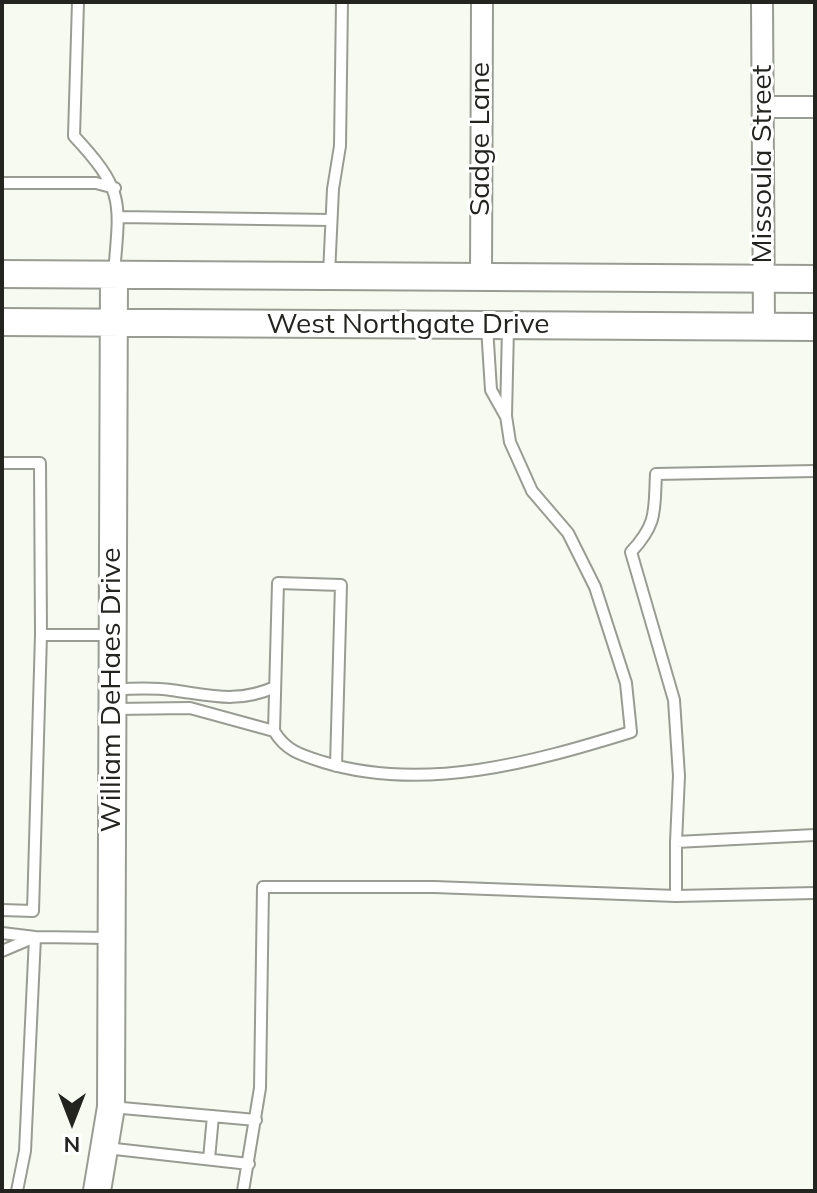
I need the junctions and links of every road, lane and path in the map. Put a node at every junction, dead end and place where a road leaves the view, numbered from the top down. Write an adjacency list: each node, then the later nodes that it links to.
1 (78, 2): 8 (lane)
2 (342, 2): 10 (lane)
3 (482, 2): 14 (street, Sadge Lane)
4 (762, 2): 5 (street, Missoula Street)
5 (763, 107): 6 (street); 15 (street, Missoula Street)
6 (815, 107)
7 (2, 183): 8 (lane)
8 (115, 188): 9 (lane, William DeHaes Drive)
9 (119, 217): 10 (lane); 12 (lane, William DeHaes Drive)
10 (331, 220): 13 (lane)
11 (2, 274): 12 (main road, West Northgate Drive)
12 (114, 275): 13 (main road, West Northgate Drive); 18 (main road, William DeHaes Drive)
13 (329, 276): 14 (main road, West Northgate Drive)
14 (481, 277): 15 (main road, West Northgate Drive)
15 (764, 279): 16 (main road, West Northgate Drive); 20 (street, Missoula Street)
16 (815, 279)
17 (2, 322): 18 (main road, West Northgate Drive)
18 (114, 323): 19 (main road, West Northgate Drive); 26 (main road, William DeHaes Drive)
19 (498, 326): 20 (main road, West Northgate Drive); 22 (lane); 22 (lane)
20 (764, 327): 21 (main road, West Northgate Drive)
21 (815, 327)
22 (506, 416): 30 (lane)
23 (2, 463): 25 (lane)
24 (815, 471): 32 (lane)
25 (41, 635): 26 (lane); 35 (lane)
26 (113, 635): 28 (main road, William DeHaes Drive)
27 (275, 687): 28 (lane); 29 (lane); 30 (lane)
28 (112, 699): 29 (lane); 38 (main road, William DeHaes Drive)
29 (274, 731): 30 (lane)
30 (336, 766)
31 (815, 835): 32 (lane)
32 (676, 842): 34 (lane)
33 (815, 893): 34 (lane)
34 (676, 896): 42 (lane)
35 (2, 910)
36 (2, 933): 37 (lane)
37 (35, 937): 38 (lane); 39 (lane); 46 (lane)
38 (111, 938): 40 (main road, William DeHaes Drive)
39 (2, 951)
40 (111, 1107): 41 (lane); 43 (main road, William DeHaes Drive)
41 (213, 1116): 42 (lane); 44 (lane)
42 (256, 1120): 45 (lane)
43 (104, 1148): 44 (lane); 47 (main road, William DeHaes Drive)
44 (209, 1159): 45 (lane)
45 (249, 1164): 48 (lane)
46 (17, 1191)
47 (97, 1191)
48 (243, 1191)

